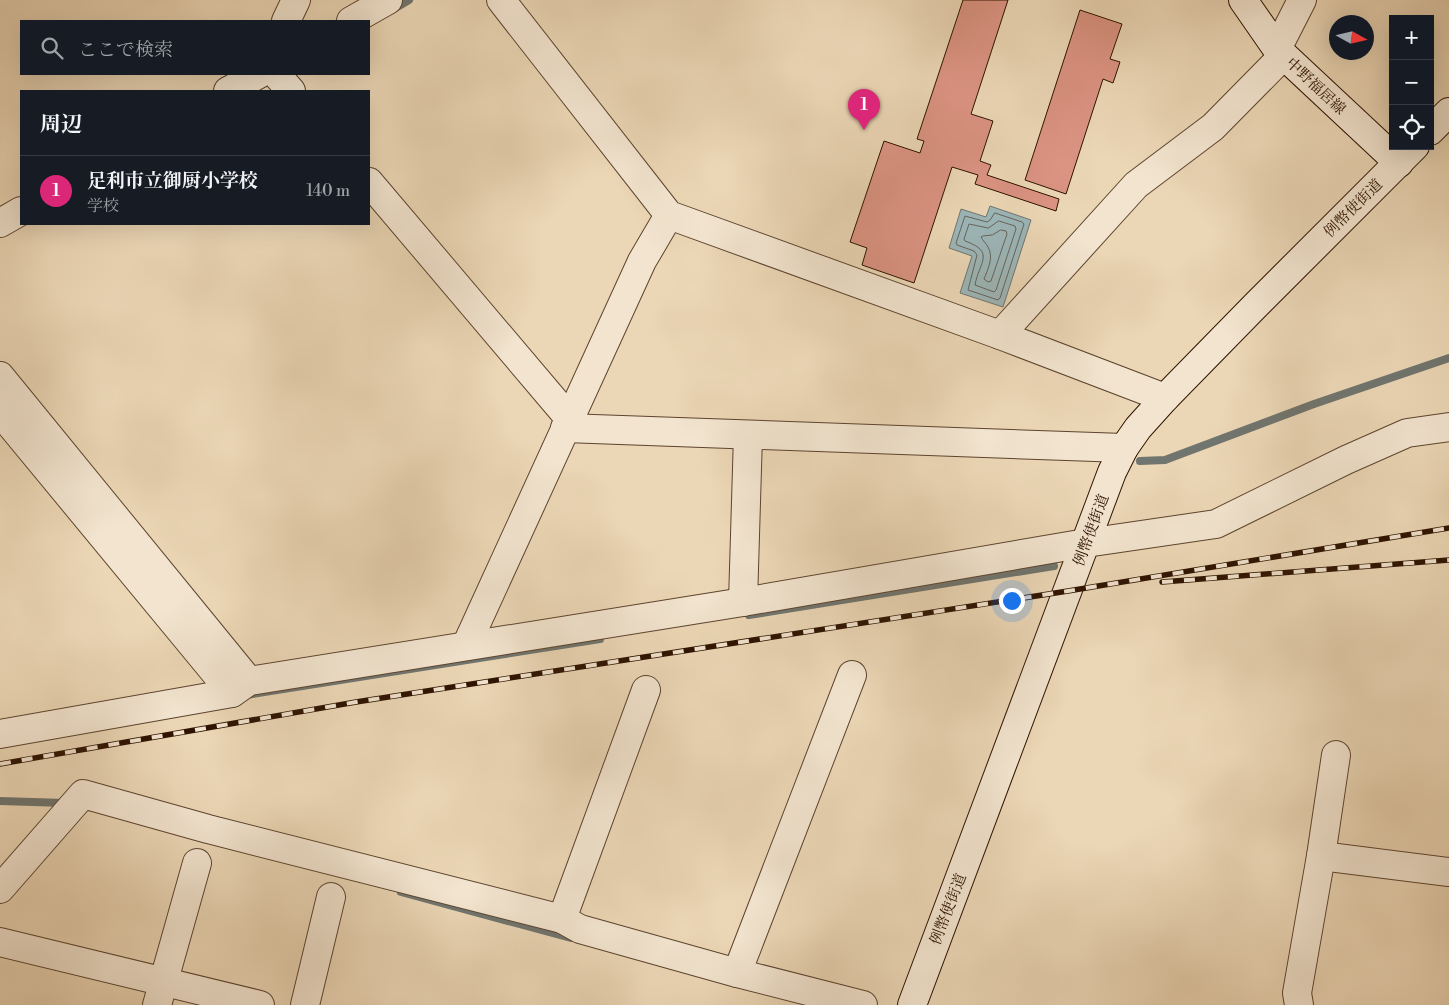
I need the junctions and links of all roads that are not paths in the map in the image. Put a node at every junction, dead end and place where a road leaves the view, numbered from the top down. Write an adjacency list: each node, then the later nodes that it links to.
1 (296, 0): 6 (street)
2 (388, 0): 7 (street)
3 (501, 0): 18 (street)
4 (1242, 0): 8 (street, 中野福居線)
5 (1302, 0): 8 (street)
6 (286, 20)
7 (353, 20)
8 (1280, 53): 15 (street, 中野福居線); 20 (street)
9 (256, 75): 11 (street)
10 (277, 75): 12 (street)
11 (230, 90)
12 (290, 90)
13 (1449, 112): 14 (street)
14 (1434, 127)
15 (1407, 154): 22 (street, 例幣使街道)
16 (370, 183): 24 (street)
17 (20, 212): 19 (street)
18 (669, 215): 20 (street); 24 (street)
19 (0, 223)
20 (1000, 335): 22 (street)
21 (0, 376): 32 (street)
22 (1165, 398): 27 (street, 例幣使街道)
23 (0, 412): 32 (street)
24 (567, 423): 26 (street); 30 (street)
25 (1449, 427): 28 (street)
26 (748, 435): 27 (street); 29 (street)
27 (1124, 448): 28 (street, 例幣使街道)
28 (1086, 543): 29 (street); 48 (street, 例幣使街道)
29 (743, 602): 30 (street)
30 (466, 646): 32 (street)
31 (852, 675): 43 (street)
32 (241, 687): 34 (street)
33 (646, 690): 41 (street)
34 (2, 731)
35 (1336, 755): 36 (street)
36 (1321, 856): 38 (street); 49 (street)
37 (197, 863): 44 (street)
38 (1449, 872)
39 (0, 889): 41 (street)
40 (331, 897): 46 (street)
41 (562, 919): 43 (street)
42 (0, 942): 44 (street)
43 (737, 973): 47 (street)
44 (160, 993): 45 (street)
45 (260, 1005)
46 (305, 1005)
47 (863, 1005)
48 (912, 1005)
49 (1300, 1005)

